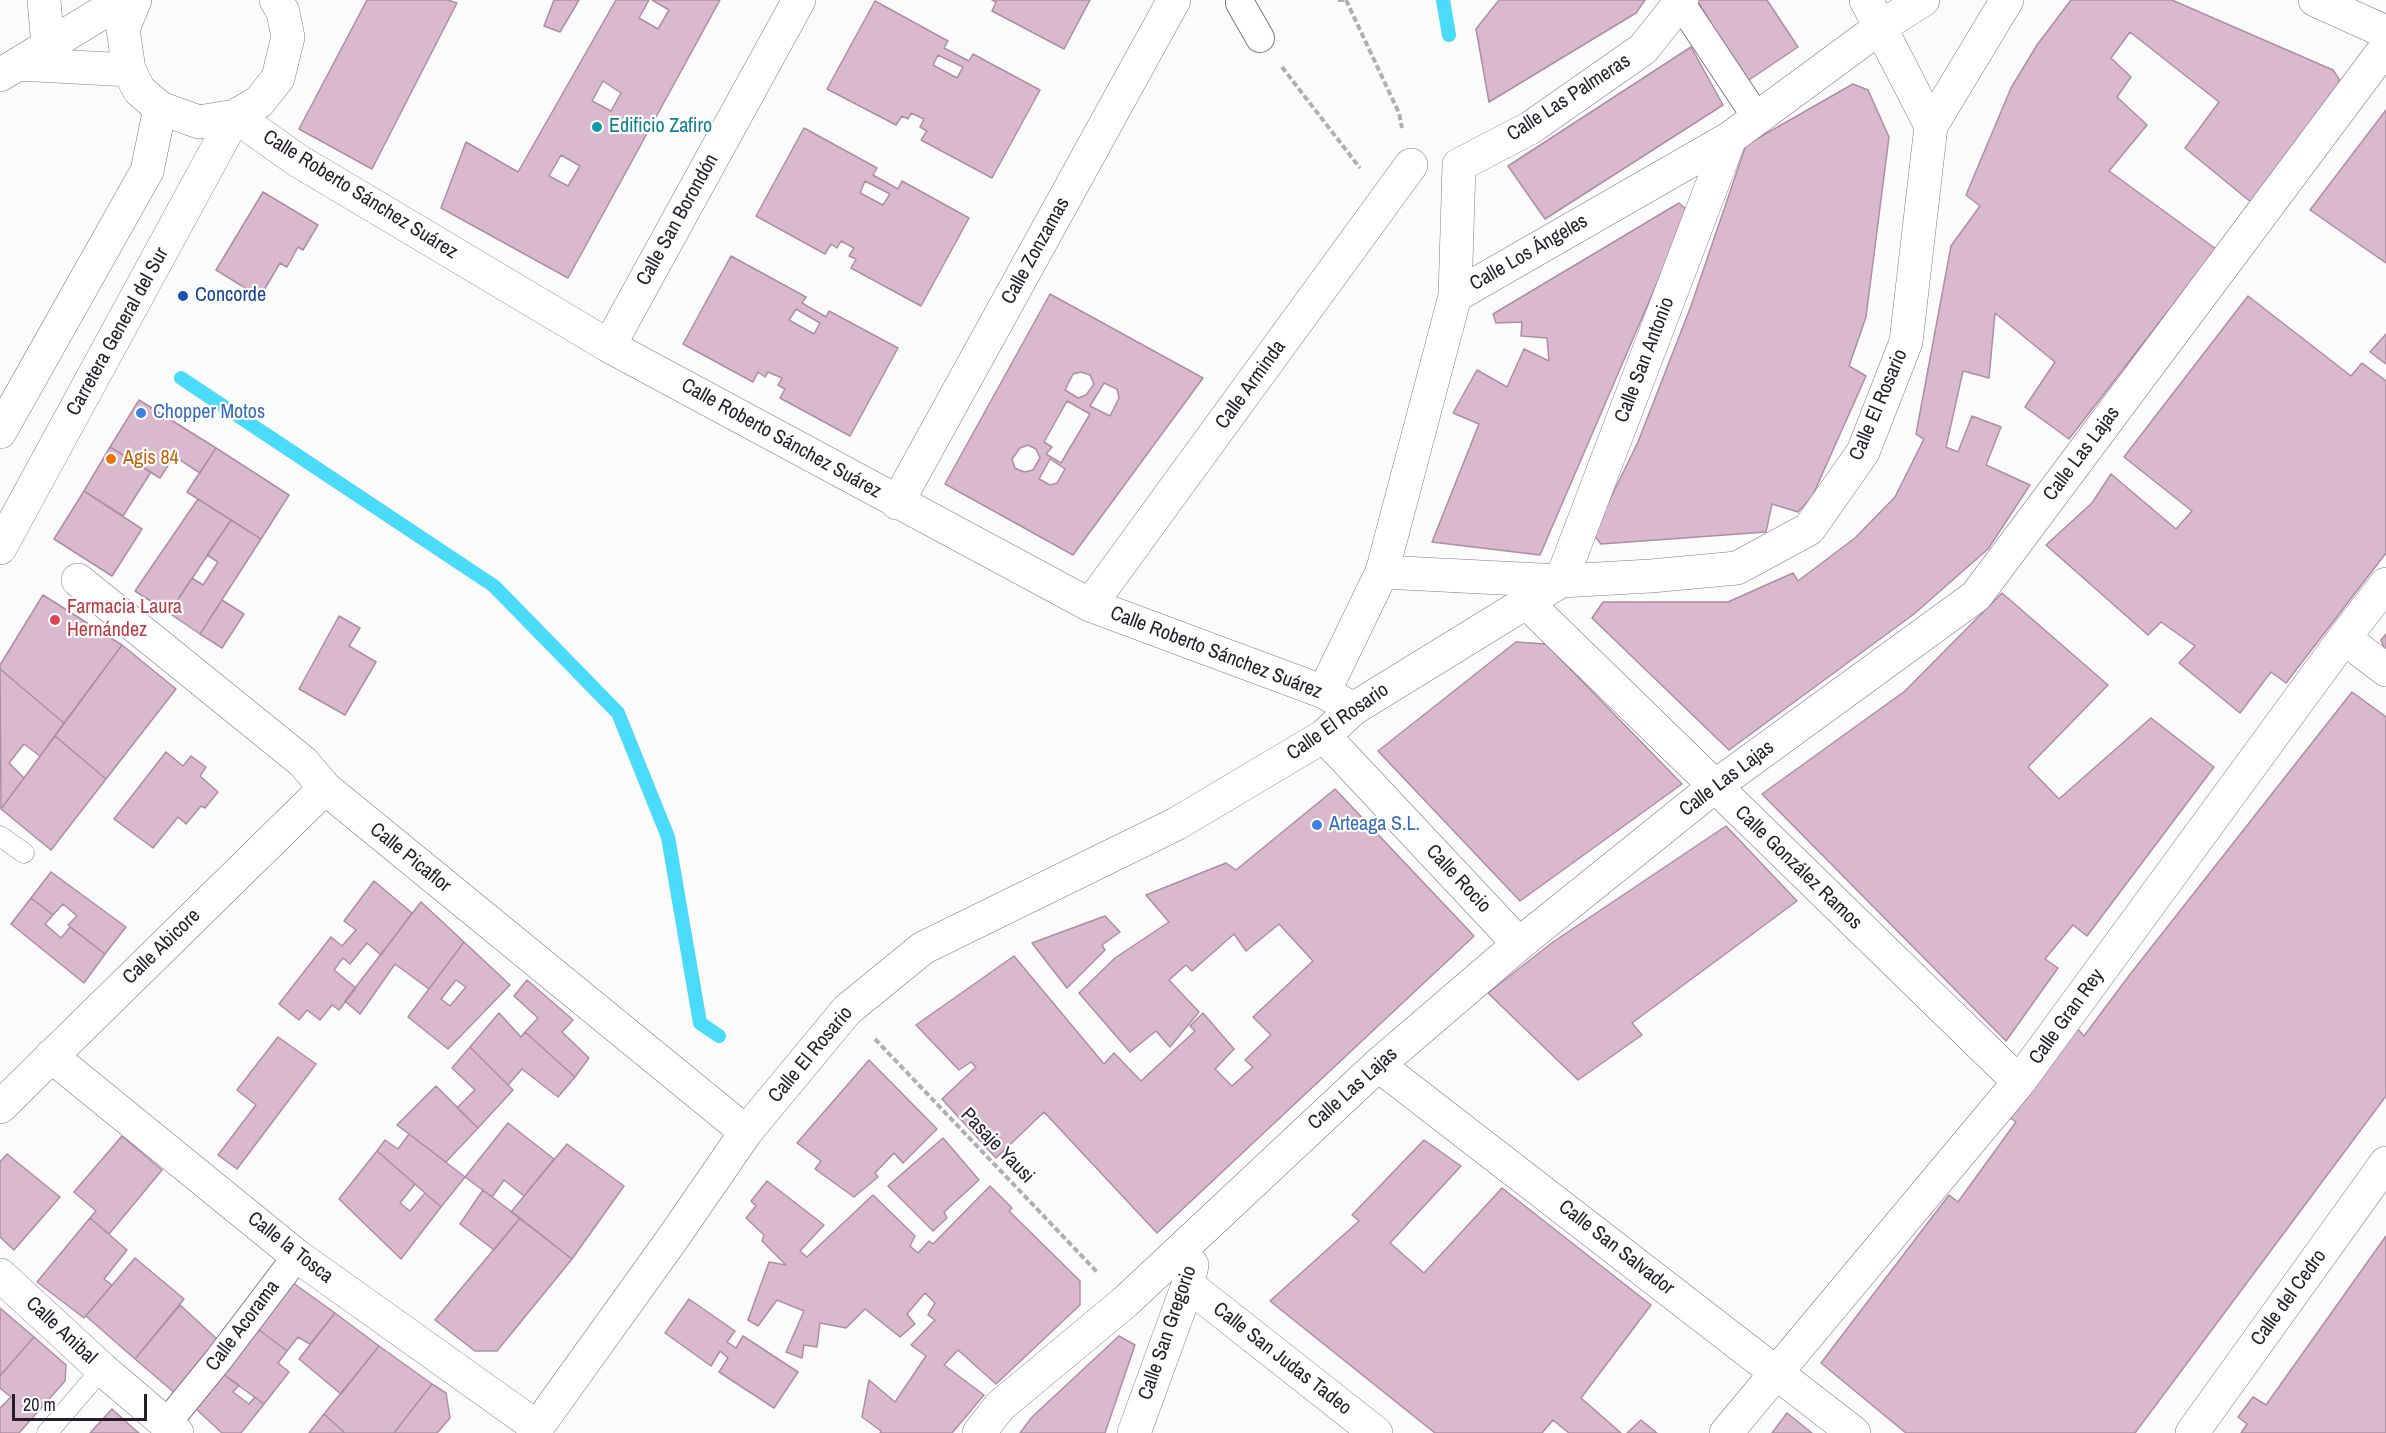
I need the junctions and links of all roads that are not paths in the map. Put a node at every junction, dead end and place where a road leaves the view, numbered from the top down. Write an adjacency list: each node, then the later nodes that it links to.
1 (44, 0): 15 (street)
2 (123, 0): 15 (street)
3 (135, 0): 18 (street)
4 (799, 0): 26 (street, Calle San Borondón)
5 (1174, 0): 28 (street, Calle Zonzamas)
6 (1923, 0): 12 (street, Calle Los Ángeles)
7 (2007, 0): 22 (street, Calle El Rosario)
8 (2315, 0): 13 (street)
9 (1246, 1): 14 (street)
10 (1681, 1): 21 (street); 25 (street, Calle Las Palmeras)
11 (283, 4): 20 (street)
12 (1874, 13): 21 (street, Calle Los Ángeles); 22 (street)
13 (2386, 32)
14 (1260, 38)
15 (48, 46): 17 (street)
16 (2386, 47): 41 (street, Calle Las Lajas)
17 (9, 69): 18 (street)
18 (129, 70): 19 (street)
19 (160, 108): 20 (street); 27 (street)
20 (236, 116): 26 (street, Calle Roberto Sánchez Suárez); 29 (street, Carretera General del Sur)
21 (1756, 118): 23 (street, Calle Los Ángeles)
22 (1931, 126): 32 (street, Calle El Rosario)
23 (1730, 138): 25 (street, Calle Los Ángeles); 32 (street, Calle San Antonio)
24 (1411, 165): 35 (street, Calle Arminda)
25 (1455, 296): 30 (street, Calle Los Ángeles)
26 (609, 346): 28 (street, Calle Roberto Sánchez Suárez)
27 (0, 432)
28 (897, 503): 35 (street, Calle Roberto Sánchez Suárez)
29 (0, 548)
30 (1382, 572): 32 (street); 38 (street, Calle Los Ángeles)
31 (78, 580): 42 (street, Calle Picaflor)
32 (1561, 581): 34 (street, Calle El Rosario)
33 (2386, 584): 36 (street, Calle Gran Rey)
34 (1526, 602): 39 (street, Calle El Rosario); 41 (street, Calle González Ramos)
35 (1090, 605): 38 (street, Calle Roberto Sánchez Suárez)
36 (2344, 638): 37 (street); 48 (street, Calle Gran Rey)
37 (2386, 670)
38 (1324, 692): 39 (street, Calle Roberto Sánchez Suárez)
39 (1353, 709): 40 (street, Calle El Rosario)
40 (1324, 736): 45 (street, Calle Rocio); 50 (street, Calle El Rosario)
41 (1714, 787): 45 (street, Calle Las Lajas); 48 (street, Calle González Ramos)
42 (325, 788): 46 (street, Calle Abicore); 50 (street, Calle Picaflor)
43 (0, 836): 44 (lane)
44 (24, 853)
45 (1519, 944): 47 (street, Calle Las Lajas)
46 (51, 1056): 49 (street, Calle Abicore); 53 (street, Calle la Tosca)
47 (1378, 1065): 52 (street, Calle Las Lajas); 57 (street, Calle San Salvador)
48 (2019, 1082): 57 (street, Calle Gran Rey)
49 (0, 1107)
50 (746, 1132): 59 (street, Calle El Rosario)
51 (2386, 1163): 66 (street, Calle del Cedro)
52 (1200, 1231): 55 (street, Calle San Gregorio); 61 (street, Calle Las Lajas)
53 (297, 1256): 58 (street, Calle Acorama); 59 (street, Calle la Tosca)
54 (0, 1275): 56 (street, Calle Anibal)
55 (1188, 1285): 62 (street, Calle San Gregorio); 63 (street, Calle San Judas Tadeo)
56 (102, 1369): 58 (street, Calle Anibal); 60 (lane)
57 (1776, 1372): 64 (street, Calle Gran Rey); 65 (street, Calle San Salvador)
58 (171, 1428)
59 (535, 1430)
60 (47, 1433)
61 (979, 1433)
62 (1134, 1433)
63 (1376, 1433)
64 (1726, 1433)
65 (1854, 1433)
66 (2192, 1433)

